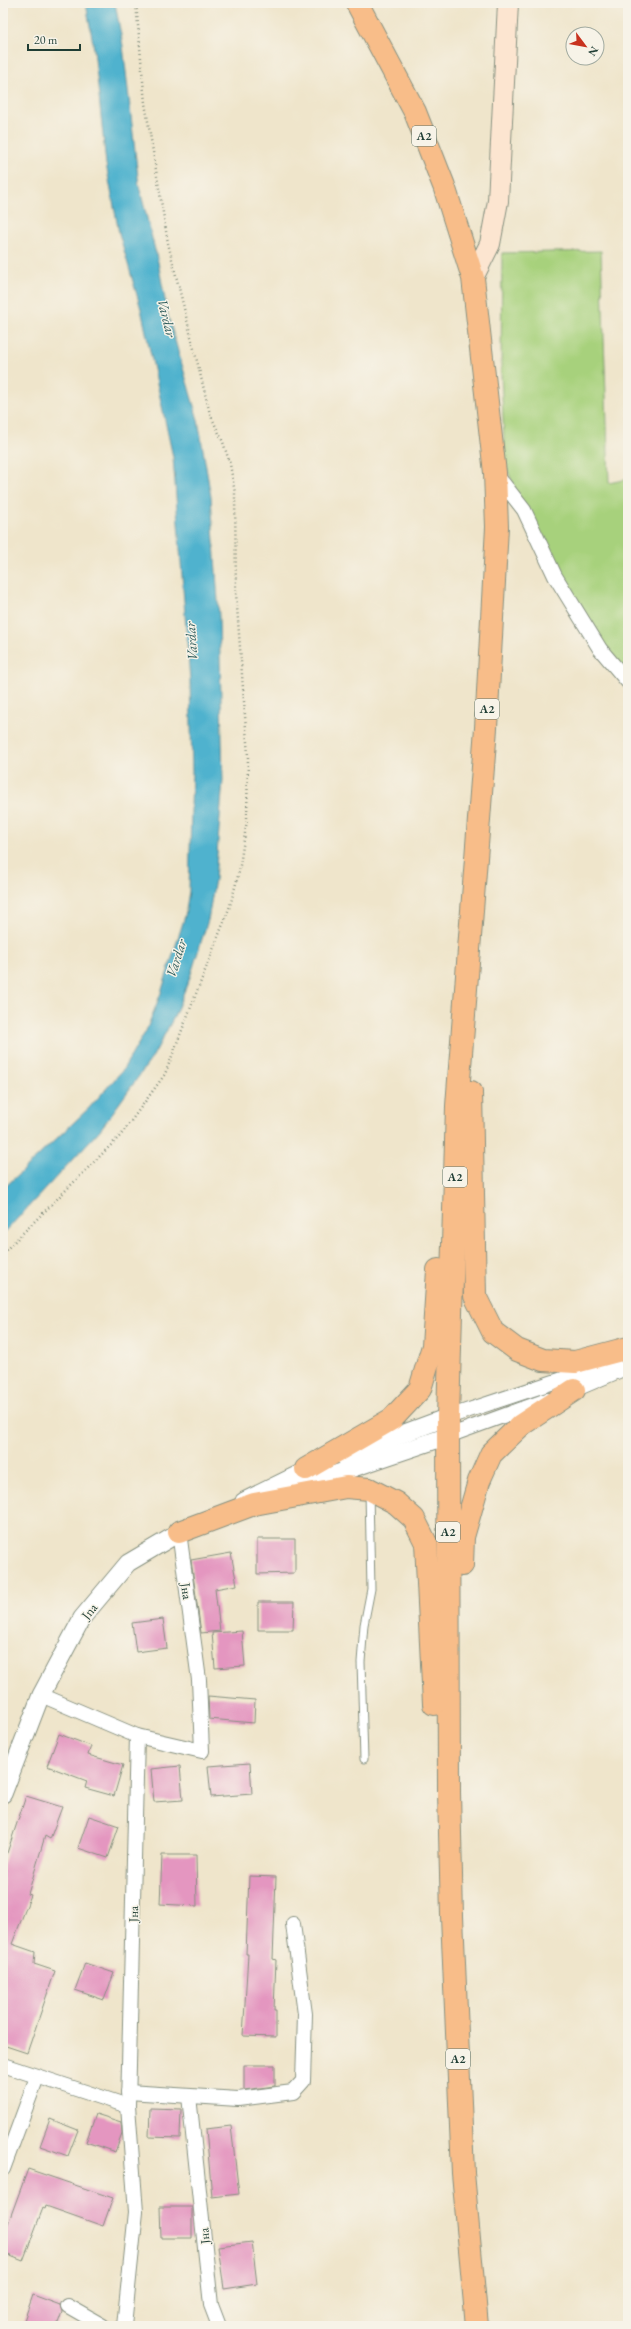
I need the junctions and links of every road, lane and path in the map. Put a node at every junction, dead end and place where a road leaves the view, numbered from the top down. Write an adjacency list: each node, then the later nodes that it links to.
1 (136, 3): 9 (path)
2 (358, 3): 4 (main road, A2)
3 (508, 3): 4 (main road)
4 (473, 278): 5 (main road, A2)
5 (495, 473): 6 (street); 7 (main road, A2)
6 (628, 682)
7 (468, 945): 8 (main road, A2); 10 (main road)
8 (457, 1106): 14 (main road, A2); 15 (main road)
9 (3, 1253)
10 (628, 1348)
11 (628, 1357): 14 (street)
12 (628, 1367): 13 (street)
13 (574, 1390): 14 (street); 22 (main road)
14 (448, 1427): 15 (street); 17 (street); 22 (main road, A2)
15 (306, 1469): 17 (street)
16 (369, 1489): 18 (main road); 21 (lane); 22 (main road)
17 (252, 1498): 18 (street, Jna)
18 (179, 1532): 19 (street, Jna); 20 (street, Јна)
19 (41, 1695): 20 (street, Јна); 23 (street, Jna)
20 (137, 1736): 27 (street, Јна)
21 (364, 1760)
22 (449, 1792): 35 (main road, A2)
23 (3, 1794)
24 (293, 1924): 28 (street)
25 (3, 2065): 26 (street)
26 (37, 2077): 29 (street); 30 (street)
27 (128, 2092): 28 (street); 29 (street, Јна)
28 (189, 2096): 34 (street, Јна)
29 (128, 2106): 33 (street, Јна)
30 (3, 2170)
31 (68, 2306): 32 (street)
32 (103, 2326)
33 (124, 2326)
34 (219, 2326)
35 (477, 2326)

